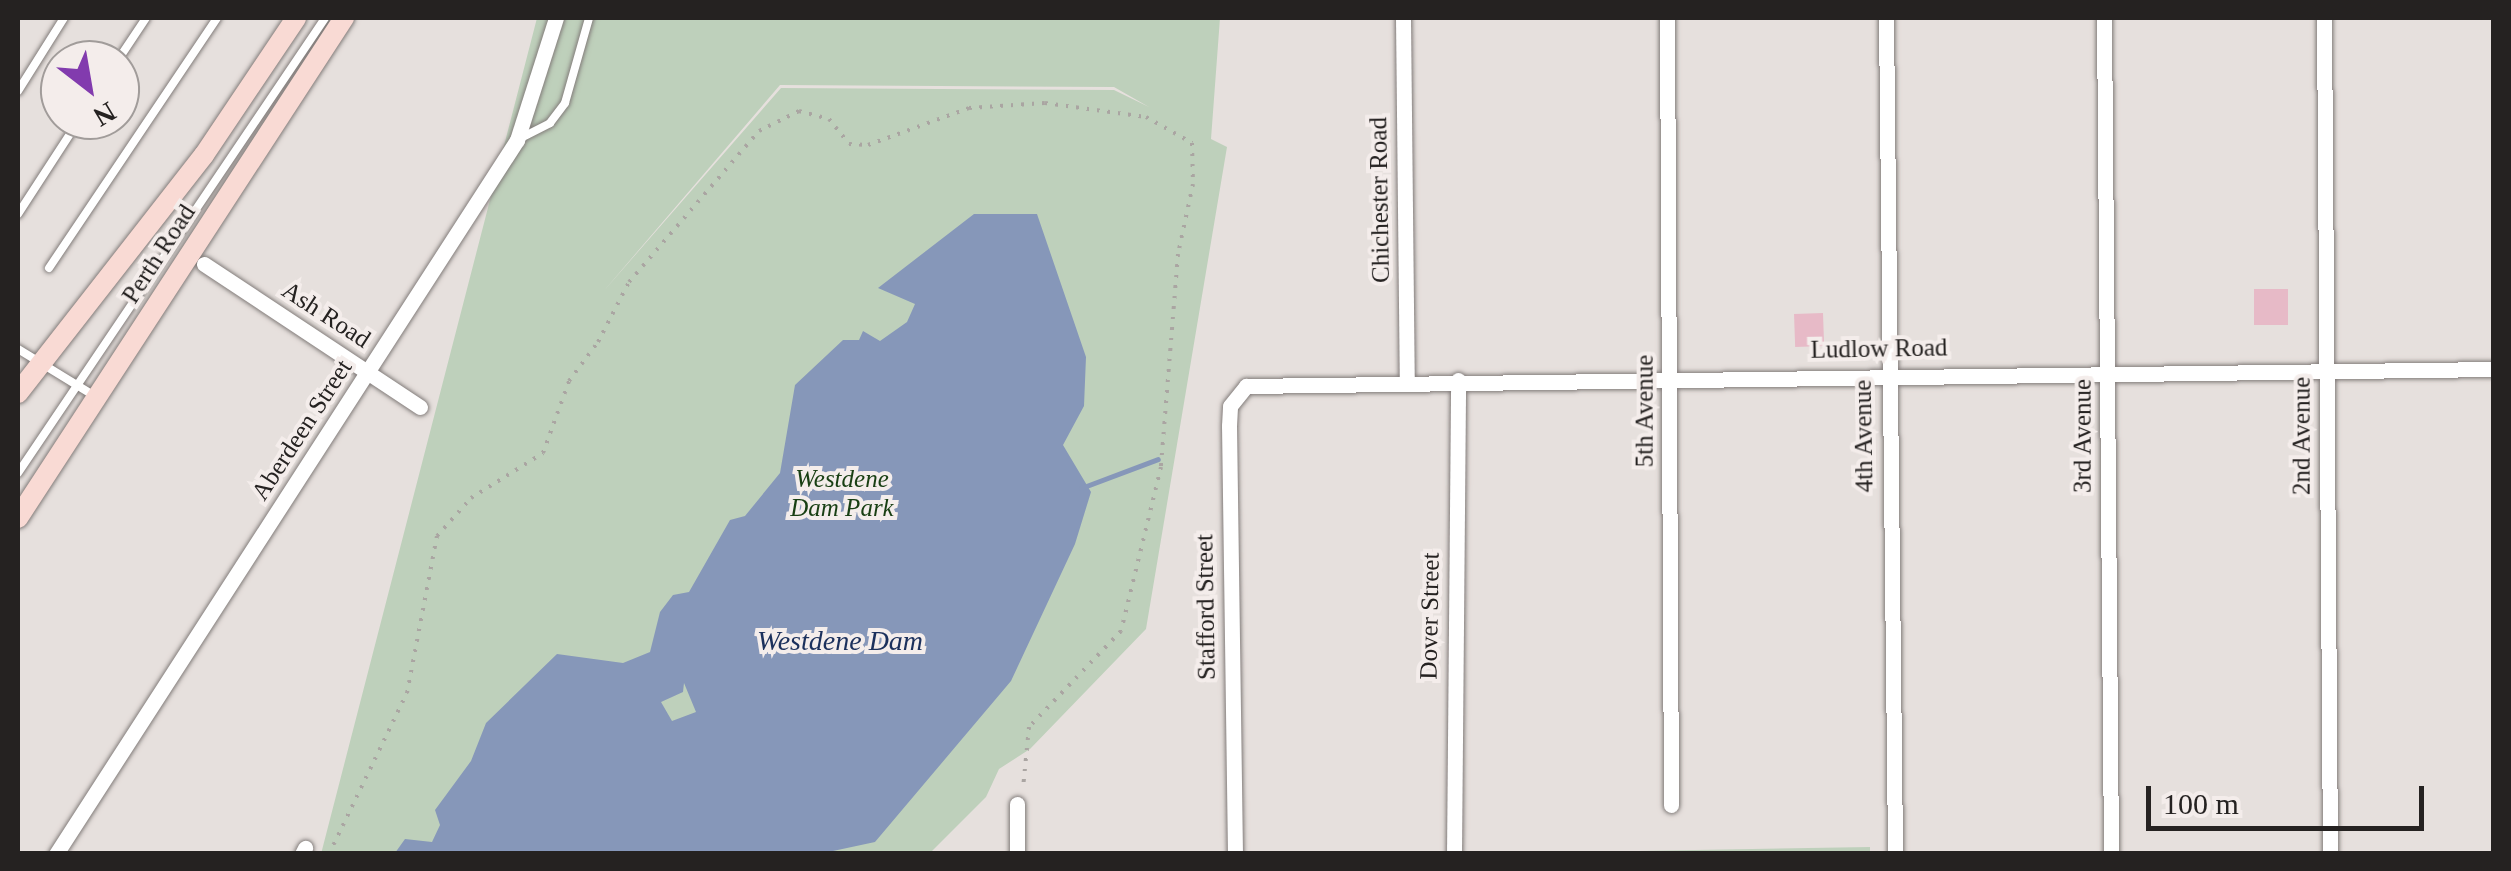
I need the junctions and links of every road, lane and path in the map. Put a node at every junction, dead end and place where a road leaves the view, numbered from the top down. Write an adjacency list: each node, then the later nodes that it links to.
1 (64, 18): 15 (lane)
2 (146, 18): 14 (lane)
3 (217, 18): 20 (lane)
4 (296, 18): 22 (main road, Perth Road)
5 (325, 18): 32 (lane)
6 (344, 18): 34 (main road, Perth Road)
7 (556, 18): 17 (street, Aberdeen Street)
8 (589, 18): 17 (lane)
9 (1403, 18): 31 (street, Chichester Road)
10 (1667, 18): 28 (street, 5th Avenue)
11 (1886, 18): 27 (street, 4th Avenue)
12 (2104, 18): 26 (street, 3rd Avenue)
13 (2324, 18): 23 (street, 2nd Avenue)
14 (131, 40)
15 (18, 90)
16 (66, 140): 18 (lane)
17 (517, 140): 25 (street, Aberdeen Street)
18 (18, 214)
19 (204, 264): 25 (street, Ash Road)
20 (49, 268)
21 (18, 350): 22 (lane)
22 (40, 364): 32 (lane); 33 (main road, Perth Road)
23 (2327, 369): 24 (street, Ludlow Road); 26 (street, Ludlow Road); 47 (street, 2nd Avenue)
24 (2494, 369)
25 (369, 373): 35 (street, Ash Road); 40 (street, Aberdeen Street)
26 (2108, 373): 27 (street, Ludlow Road); 46 (street, 3rd Avenue)
27 (1888, 374): 28 (street, Ludlow Road); 45 (street, 4th Avenue)
28 (1670, 377): 29 (street, Ludlow Road); 39 (street, 5th Avenue)
29 (1458, 380): 31 (street, Ludlow Road); 44 (street, Dover Street)
30 (1266, 382): 31 (street, Ludlow Road); 43 (street, Stafford Street)
31 (1407, 383)
32 (74, 385): 34 (lane); 36 (lane)
33 (18, 393)
34 (97, 397): 37 (main road, Perth Road)
35 (420, 407)
36 (18, 473)
37 (18, 518)
38 (1017, 804): 41 (path); 42 (street)
39 (1671, 805)
40 (56, 854)
41 (329, 854)
42 (1018, 854)
43 (1234, 854)
44 (1454, 854)
45 (1895, 854)
46 (2112, 854)
47 (2330, 854)

